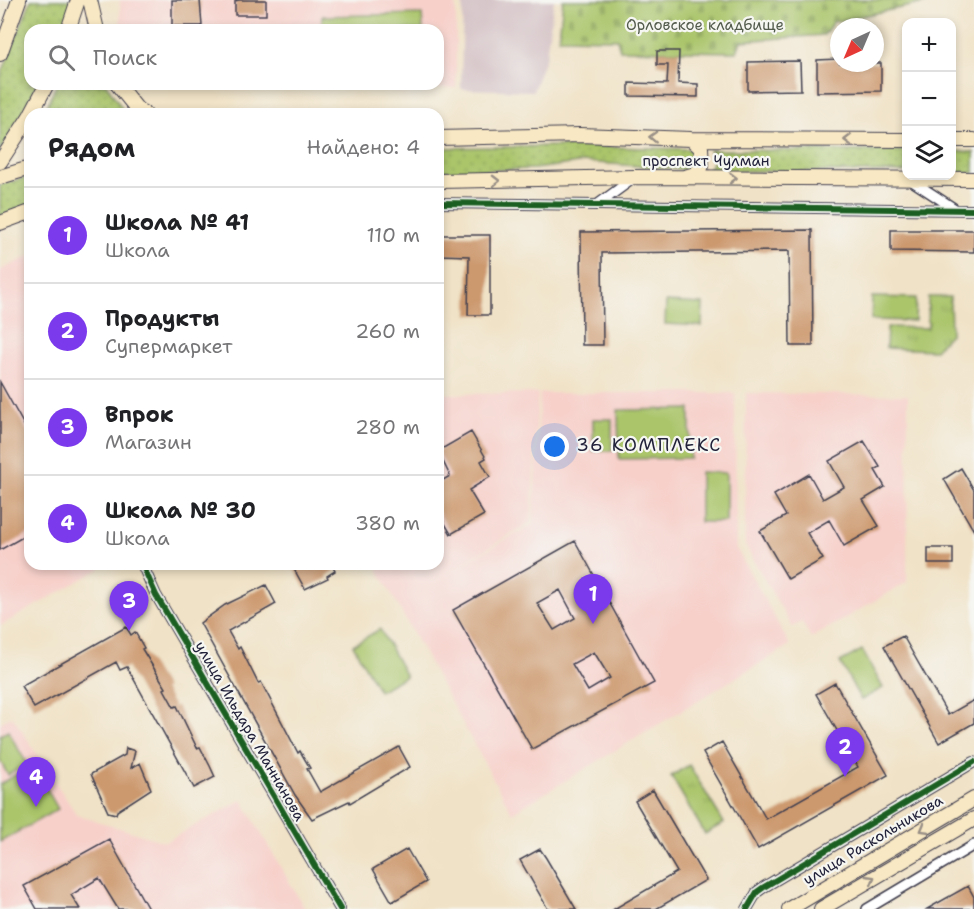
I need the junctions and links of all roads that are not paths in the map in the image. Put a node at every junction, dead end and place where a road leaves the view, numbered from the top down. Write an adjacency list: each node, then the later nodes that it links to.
1 (20, 0): 6 (main road)
2 (78, 0): 4 (main road)
3 (90, 0): 5 (main road)
4 (70, 24)
5 (96, 24)
6 (0, 54)
7 (44, 90): 9 (main road)
8 (122, 90): 10 (main road)
9 (35, 108)
10 (136, 108)
11 (24, 126): 17 (main road)
12 (444, 138): 13 (main road, проспект Чулман, one-way to 12)
13 (691, 139): 14 (main road, проспект Чулман, one-way to 13); 21 (main road)
14 (902, 140)
15 (956, 140): 16 (main road)
16 (974, 140)
17 (0, 162)
18 (24, 170): 19 (main road)
19 (0, 177)
20 (634, 177): 21 (main road, проспект Чулман); 26 (main road, проспект Чулман, one-way to 20); 28 (street)
21 (685, 177): 22 (main road, проспект Чулман, one-way to 22)
22 (902, 179)
23 (956, 179): 24 (main road, проспект Чулман)
24 (974, 179)
25 (911, 180): 29 (street)
26 (444, 182)
27 (444, 203): 28 (street)
28 (597, 205): 29 (street)
29 (957, 210): 30 (street)
30 (974, 210)
31 (24, 214): 32 (main road)
32 (0, 223)
33 (145, 570): 38 (street, улица Ильдара Маннанова)
34 (974, 762): 39 (street)
35 (974, 799): 40 (main road, улица Раскольникова, one-way to 40)
36 (974, 819): 41 (main road, one-way to 36)
37 (974, 845): 42 (street)
38 (340, 909)
39 (747, 909)
40 (789, 909)
41 (821, 909)
42 (867, 909)

